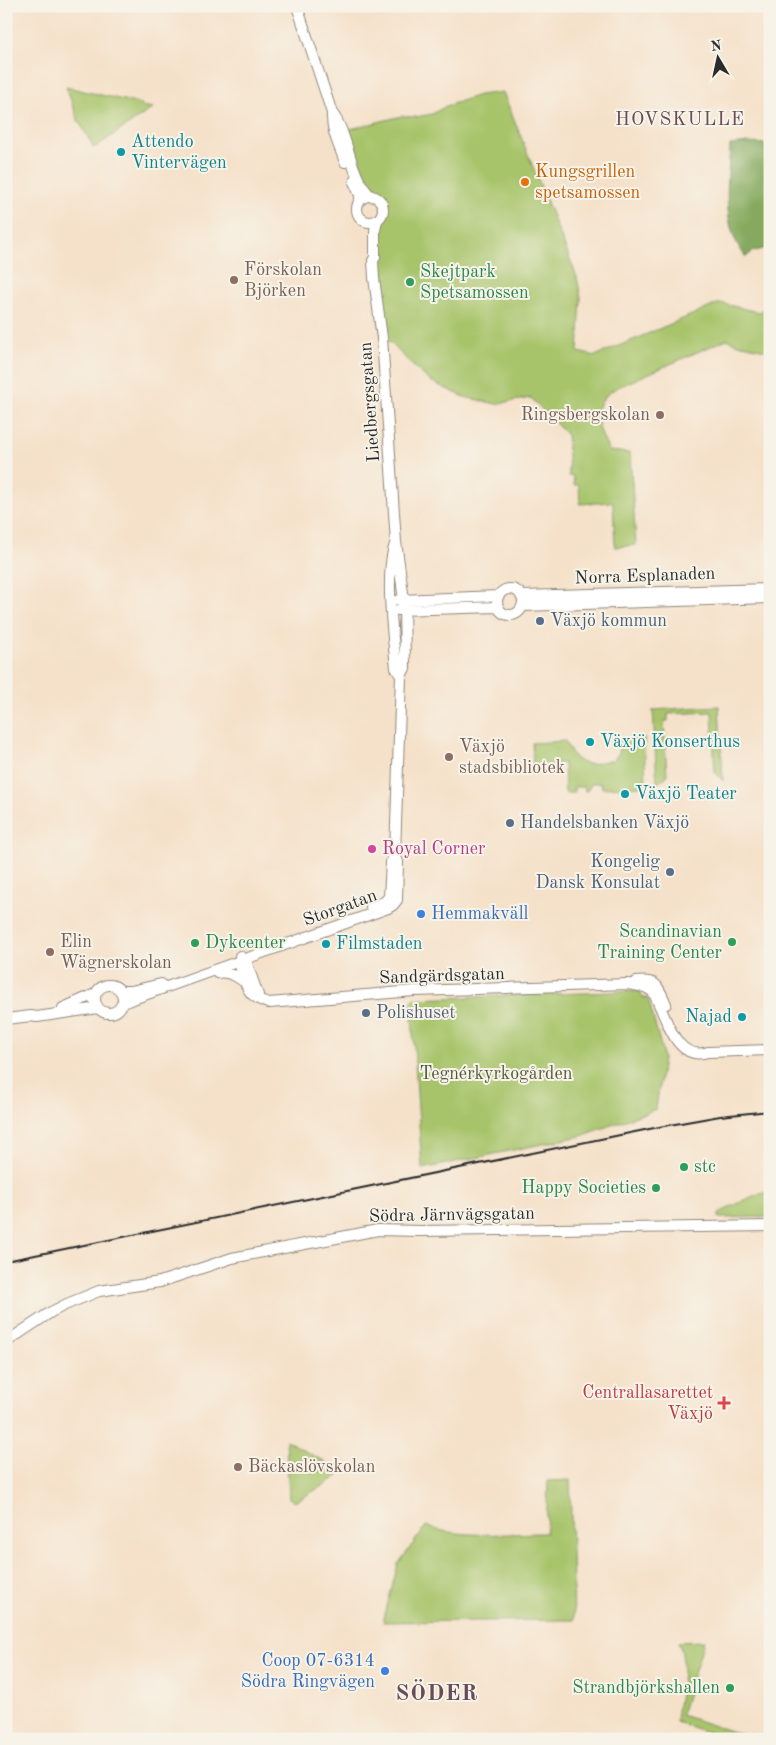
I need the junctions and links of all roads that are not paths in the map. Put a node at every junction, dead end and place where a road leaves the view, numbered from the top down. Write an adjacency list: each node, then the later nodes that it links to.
1 (297, 6): 2 (street)
2 (332, 113): 3 (street); 4 (street)
3 (371, 196): 4 (street); 6 (street)
4 (360, 201): 5 (street)
5 (365, 220): 6 (street); 7 (street, Liedbergsgatan)
6 (377, 220): 7 (street, Liedbergsgatan)
7 (373, 261): 8 (street, Liedbergsgatan)
8 (396, 542): 13 (street, Liedbergsgatan); 14 (street, Liedbergsgatan)
9 (770, 589): 12 (street, Norra Esplanaden)
10 (498, 596): 12 (street, Norra Esplanaden); 14 (street, Norra Esplanaden); 15 (street)
11 (770, 598): 12 (street, Norra Esplanaden)
12 (522, 601): 15 (street, Norra Esplanaden)
13 (392, 605): 14 (street, Norra Esplanaden); 16 (street, Liedbergsgatan)
14 (404, 605): 15 (street, Norra Esplanaden); 16 (street, Liedbergsgatan)
15 (498, 607)
16 (401, 676): 17 (street, Liedbergsgatan)
17 (393, 899): 18 (street, Storgatan)
18 (241, 959): 19 (street, Storgatan); 20 (street); 21 (street, Storgatan); 23 (street)
19 (203, 975): 20 (street); 24 (street, Storgatan)
20 (246, 983): 23 (street)
21 (120, 991): 22 (street); 24 (street)
22 (95, 994): 25 (street); 26 (street)
23 (258, 998): 28 (street, Sandgärdsgatan)
24 (122, 1004): 25 (street)
25 (98, 1008): 26 (street)
26 (31, 1016): 27 (street)
27 (6, 1019)
28 (770, 1050)
29 (770, 1226): 30 (street, Södra Järnvägsgatan)
30 (6, 1342)

